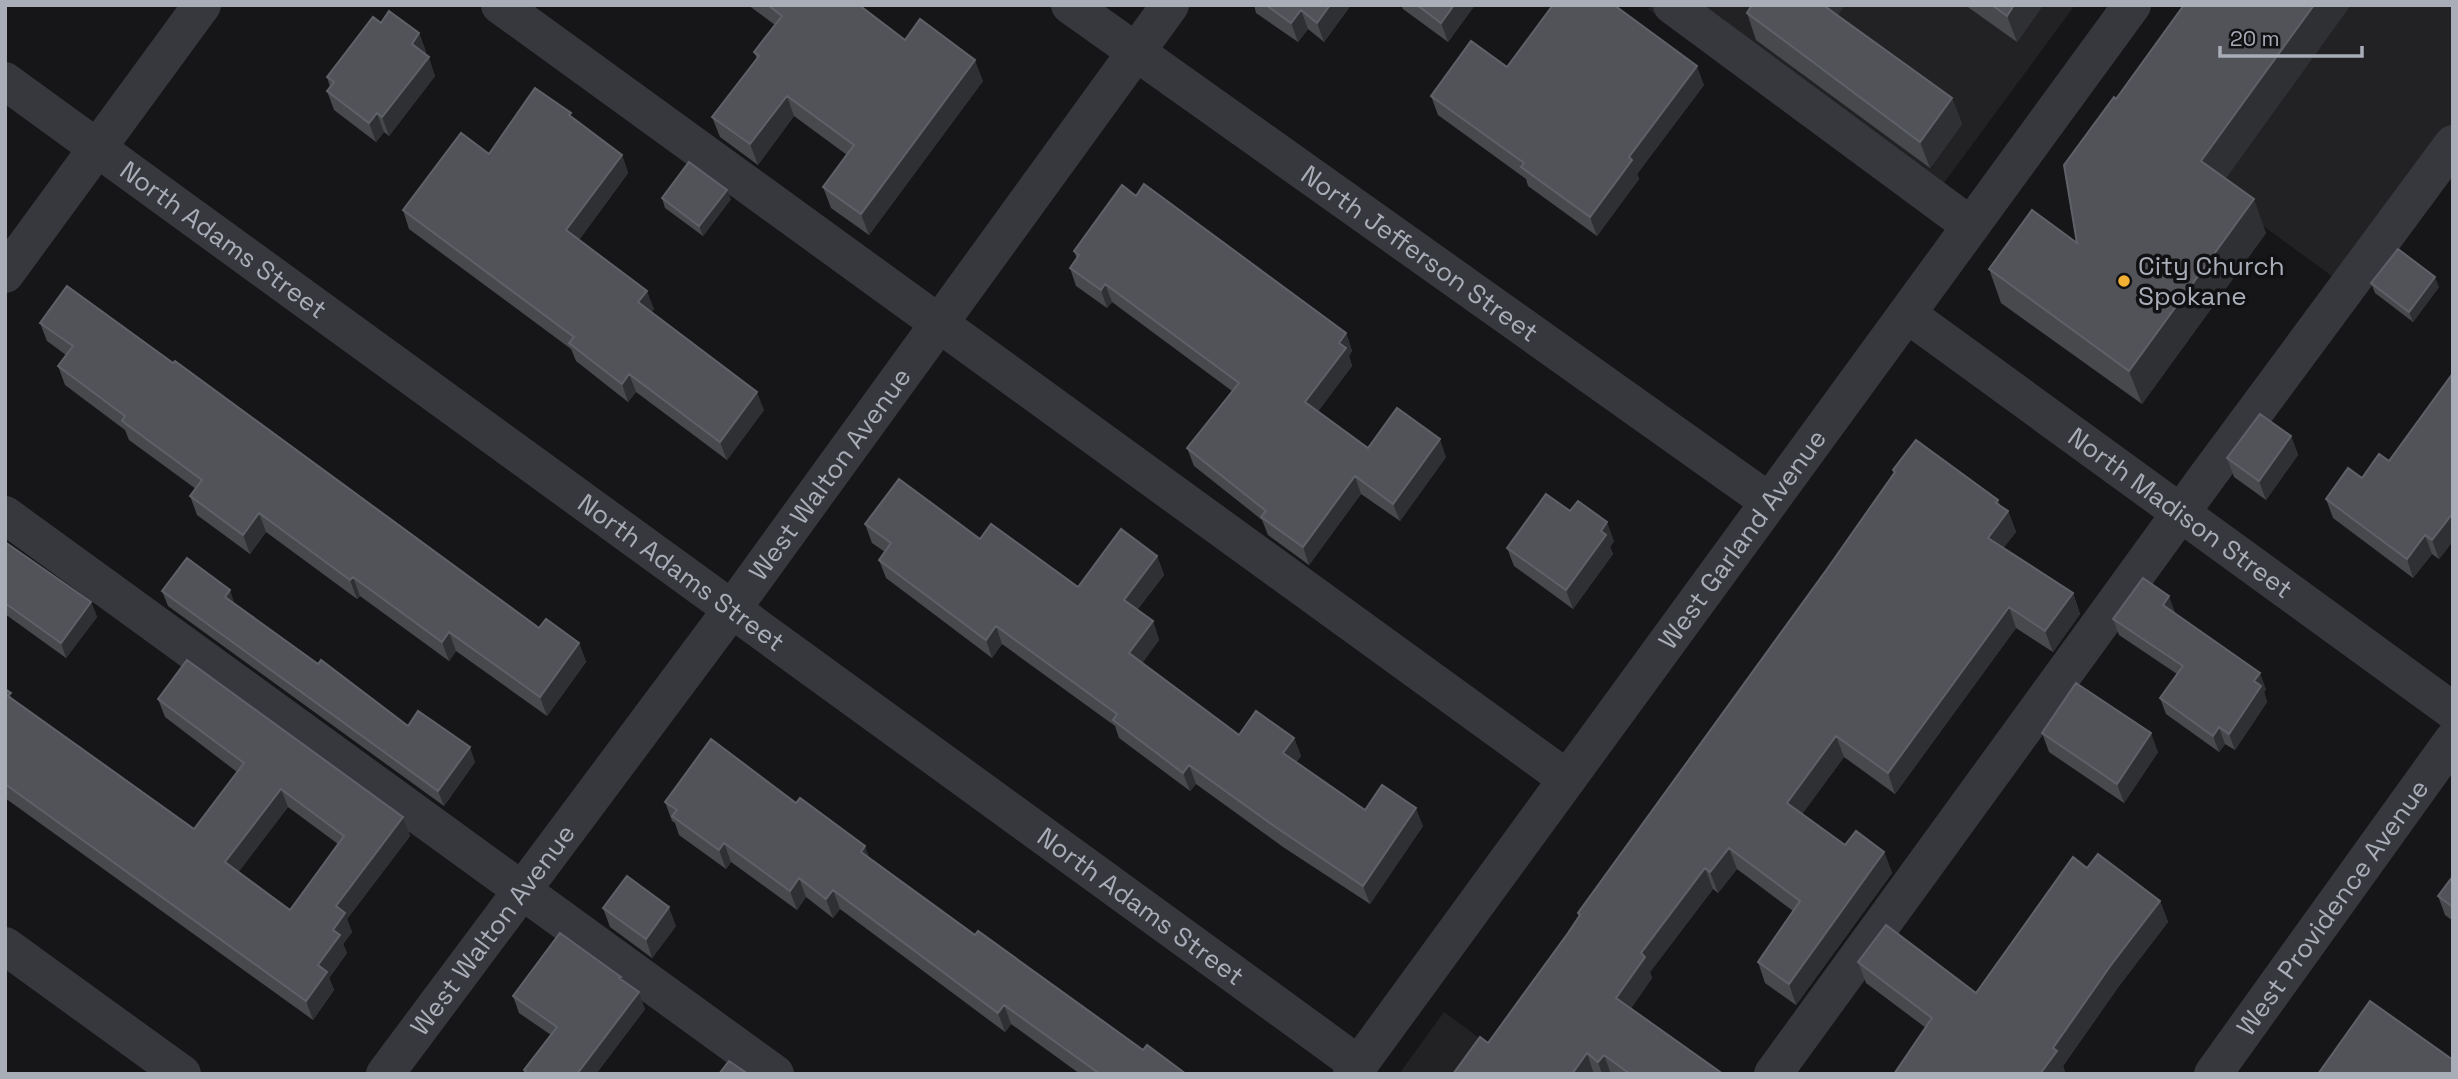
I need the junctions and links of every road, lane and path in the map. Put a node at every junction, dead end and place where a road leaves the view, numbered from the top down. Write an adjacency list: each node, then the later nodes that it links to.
1 (202, 5): 10 (street)
2 (500, 5): 14 (street)
3 (1070, 5): 7 (street, North Jefferson Street)
4 (1170, 5): 7 (street, West Walton Avenue)
5 (1672, 5): 11 (street)
6 (2132, 5): 11 (street, West Garland Avenue)
7 (1135, 53): 14 (street, West Walton Avenue); 15 (street, North Jefferson Street)
8 (5, 81): 10 (street, North Adams Street)
9 (2453, 144): 16 (street)
10 (98, 148): 12 (street); 18 (street, North Adams Street)
11 (1971, 226): 13 (street, West Garland Avenue)
12 (5, 274)
13 (1907, 314): 15 (street, West Garland Avenue); 16 (street, North Madison Street)
14 (939, 324): 18 (street, West Walton Avenue); 21 (street)
15 (1768, 501): 21 (street, West Garland Avenue)
16 (2181, 513): 19 (street, North Madison Street); 28 (street)
17 (5, 514): 22 (street)
18 (732, 609): 22 (street, West Walton Avenue); 24 (street, North Adams Street)
19 (2453, 711)
20 (2453, 740): 29 (street, West Providence Avenue)
21 (1567, 779): 24 (street, West Garland Avenue)
22 (522, 890): 26 (street, West Walton Avenue); 27 (street)
23 (5, 946): 25 (street)
24 (1356, 1069)
25 (182, 1074)
26 (385, 1074)
27 (775, 1074)
28 (1773, 1074)
29 (2213, 1074)

